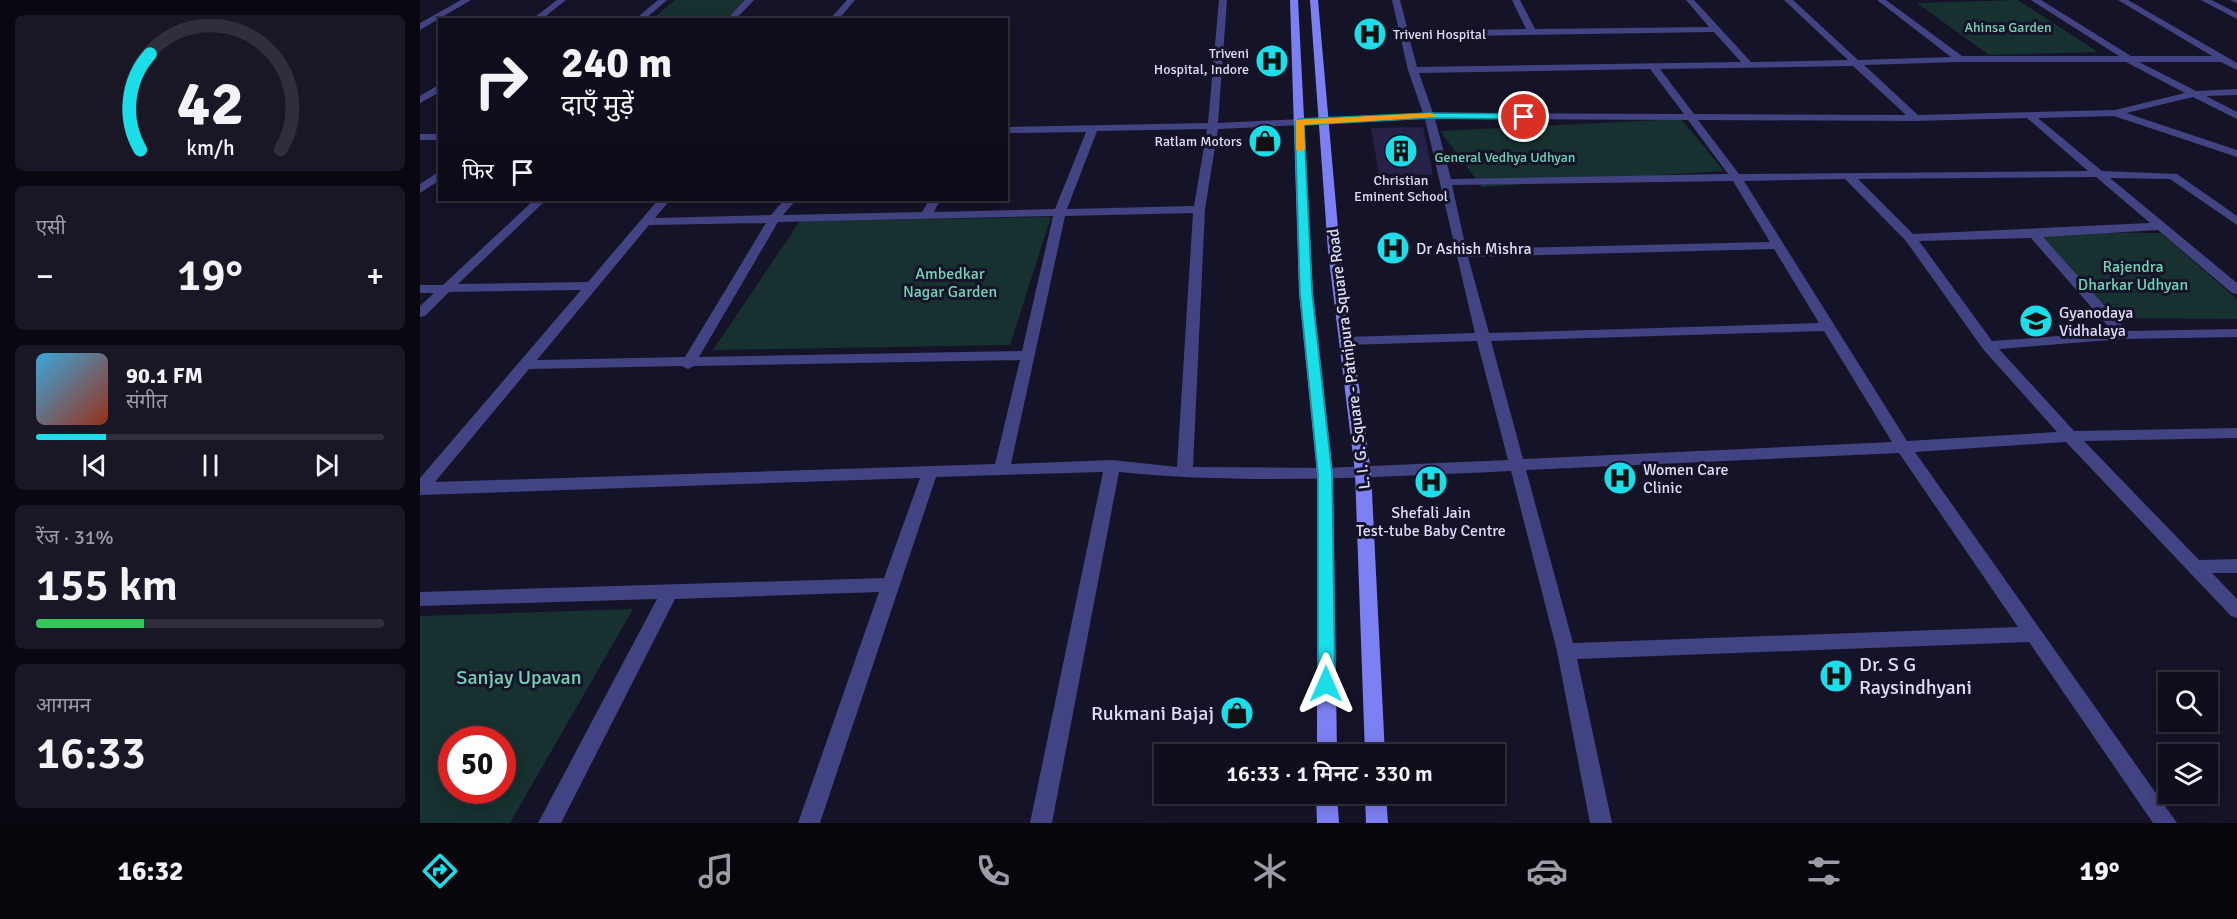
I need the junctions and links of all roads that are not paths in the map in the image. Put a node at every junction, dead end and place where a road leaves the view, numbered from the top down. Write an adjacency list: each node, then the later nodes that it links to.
1 (467, 0): 22 (street)
2 (562, 0): 18 (street)
3 (663, 0): 19 (street)
4 (750, 0): 20 (street)
5 (851, 0): 21 (street)
6 (1223, 0): 46 (street)
7 (1294, 0): 45 (main road, L. I. G. Square - Patnipura Square Road)
8 (1314, 0): 44 (main road, L. I. G. Square - Patnipura Square Road)
9 (1396, 0): 25 (street)
10 (1516, 0): 24 (street)
11 (1690, 0): 23 (street)
12 (1788, 0): 29 (street)
13 (1881, 0): 27 (street)
14 (2035, 0): 28 (street)
15 (2122, 0): 26 (street)
16 (2205, 0): 17 (street)
17 (2237, 16)
18 (537, 18)
19 (640, 18)
20 (731, 18)
21 (835, 18)
22 (420, 27)
23 (1716, 29): 24 (street); 30 (street)
24 (1531, 31): 25 (street)
25 (1405, 34): 33 (street)
26 (2223, 58): 28 (street); 32 (street)
27 (1960, 59): 28 (street); 29 (street)
28 (2130, 60): 36 (street)
29 (1856, 63): 30 (street); 43 (street)
30 (1748, 64): 31 (street)
31 (1653, 66): 33 (street); 42 (street)
32 (2237, 67)
33 (1413, 70): 39 (street)
34 (438, 88): 37 (street)
35 (2237, 92): 36 (street)
36 (2192, 94): 38 (street); 41 (street)
37 (420, 100)
38 (2115, 113): 40 (street); 51 (street)
39 (1429, 116): 42 (street); 44 (street); 56 (street)
40 (2030, 116): 43 (street); 52 (street)
41 (2237, 116)
42 (1691, 118): 43 (street); 55 (street)
43 (1915, 118)
44 (1324, 121): 45 (street); 82 (main road, L. I. G. Square - Patnipura Square Road)
45 (1299, 122): 46 (street); 96 (main road, L. I. G. Square - Patnipura Square Road)
46 (1213, 126): 47 (street); 62 (street)
47 (1093, 128): 48 (street); 63 (street)
48 (1008, 130)
49 (420, 137): 50 (street)
50 (438, 137)
51 (2237, 154)
52 (2097, 174): 54 (street); 67 (street); 68 (street)
53 (438, 176): 57 (street)
54 (1848, 176): 55 (street); 70 (street)
55 (1737, 179): 56 (street); 71 (street)
56 (1446, 182): 72 (street)
57 (420, 190)
58 (539, 201): 74 (street)
59 (663, 201): 66 (street)
60 (788, 201): 65 (street)
61 (934, 201): 64 (street)
62 (1199, 209): 63 (street); 95 (street)
63 (1060, 211): 64 (street); 84 (street)
64 (927, 214): 65 (street)
65 (774, 219): 66 (street); 85 (street)
66 (644, 222): 73 (street)
67 (2237, 222)
68 (2162, 226): 69 (street); 76 (street)
69 (2034, 234): 70 (street); 80 (street)
70 (1910, 238): 83 (street)
71 (1778, 245): 72 (street); 78 (street)
72 (1461, 253): 81 (street)
73 (591, 286): 74 (street); 86 (street)
74 (446, 288): 75 (street); 77 (street)
75 (420, 290)
76 (2237, 290)
77 (420, 313)
78 (1827, 327): 81 (street); 89 (street)
79 (2237, 333): 80 (street)
80 (2123, 335): 83 (street)
81 (1484, 336): 82 (street); 90 (street)
82 (1346, 341): 94 (main road, L. I. G. Square - Patnipura Square Road)
83 (1989, 346): 88 (street)
84 (1027, 355): 85 (street); 92 (street)
85 (688, 364): 86 (street)
86 (524, 365): 97 (street)
87 (2237, 433): 88 (street)
88 (2070, 436): 89 (street); 99 (street)
89 (1904, 447): 90 (street); 104 (street)
90 (1518, 464): 94 (street); 105 (street)
91 (1112, 466): 92 (street); 95 (street); 112 (street)
92 (1002, 469): 93 (street)
93 (930, 471): 97 (street); 100 (street)
94 (1363, 472): 96 (street); 107 (main road, L. I. G. Square - Patnipura Square Road)
95 (1185, 473): 96 (street)
96 (1325, 474): 106 (main road, L. I. G. Square - Patnipura Square Road)
97 (421, 488)
98 (2237, 566): 99 (street)
99 (2195, 567): 103 (street)
100 (890, 585): 101 (street); 111 (street)
101 (670, 591): 102 (street); 110 (street)
102 (420, 599)
103 (2237, 611)
104 (2033, 634): 105 (street); 116 (street)
105 (1566, 651): 115 (street)
106 (1327, 744)
107 (1375, 744)
108 (1327, 804): 113 (main road)
109 (1376, 804): 114 (main road)
110 (549, 823)
111 (808, 823)
112 (1041, 823)
113 (1328, 823)
114 (1377, 823)
115 (1601, 823)
116 (2166, 823)

